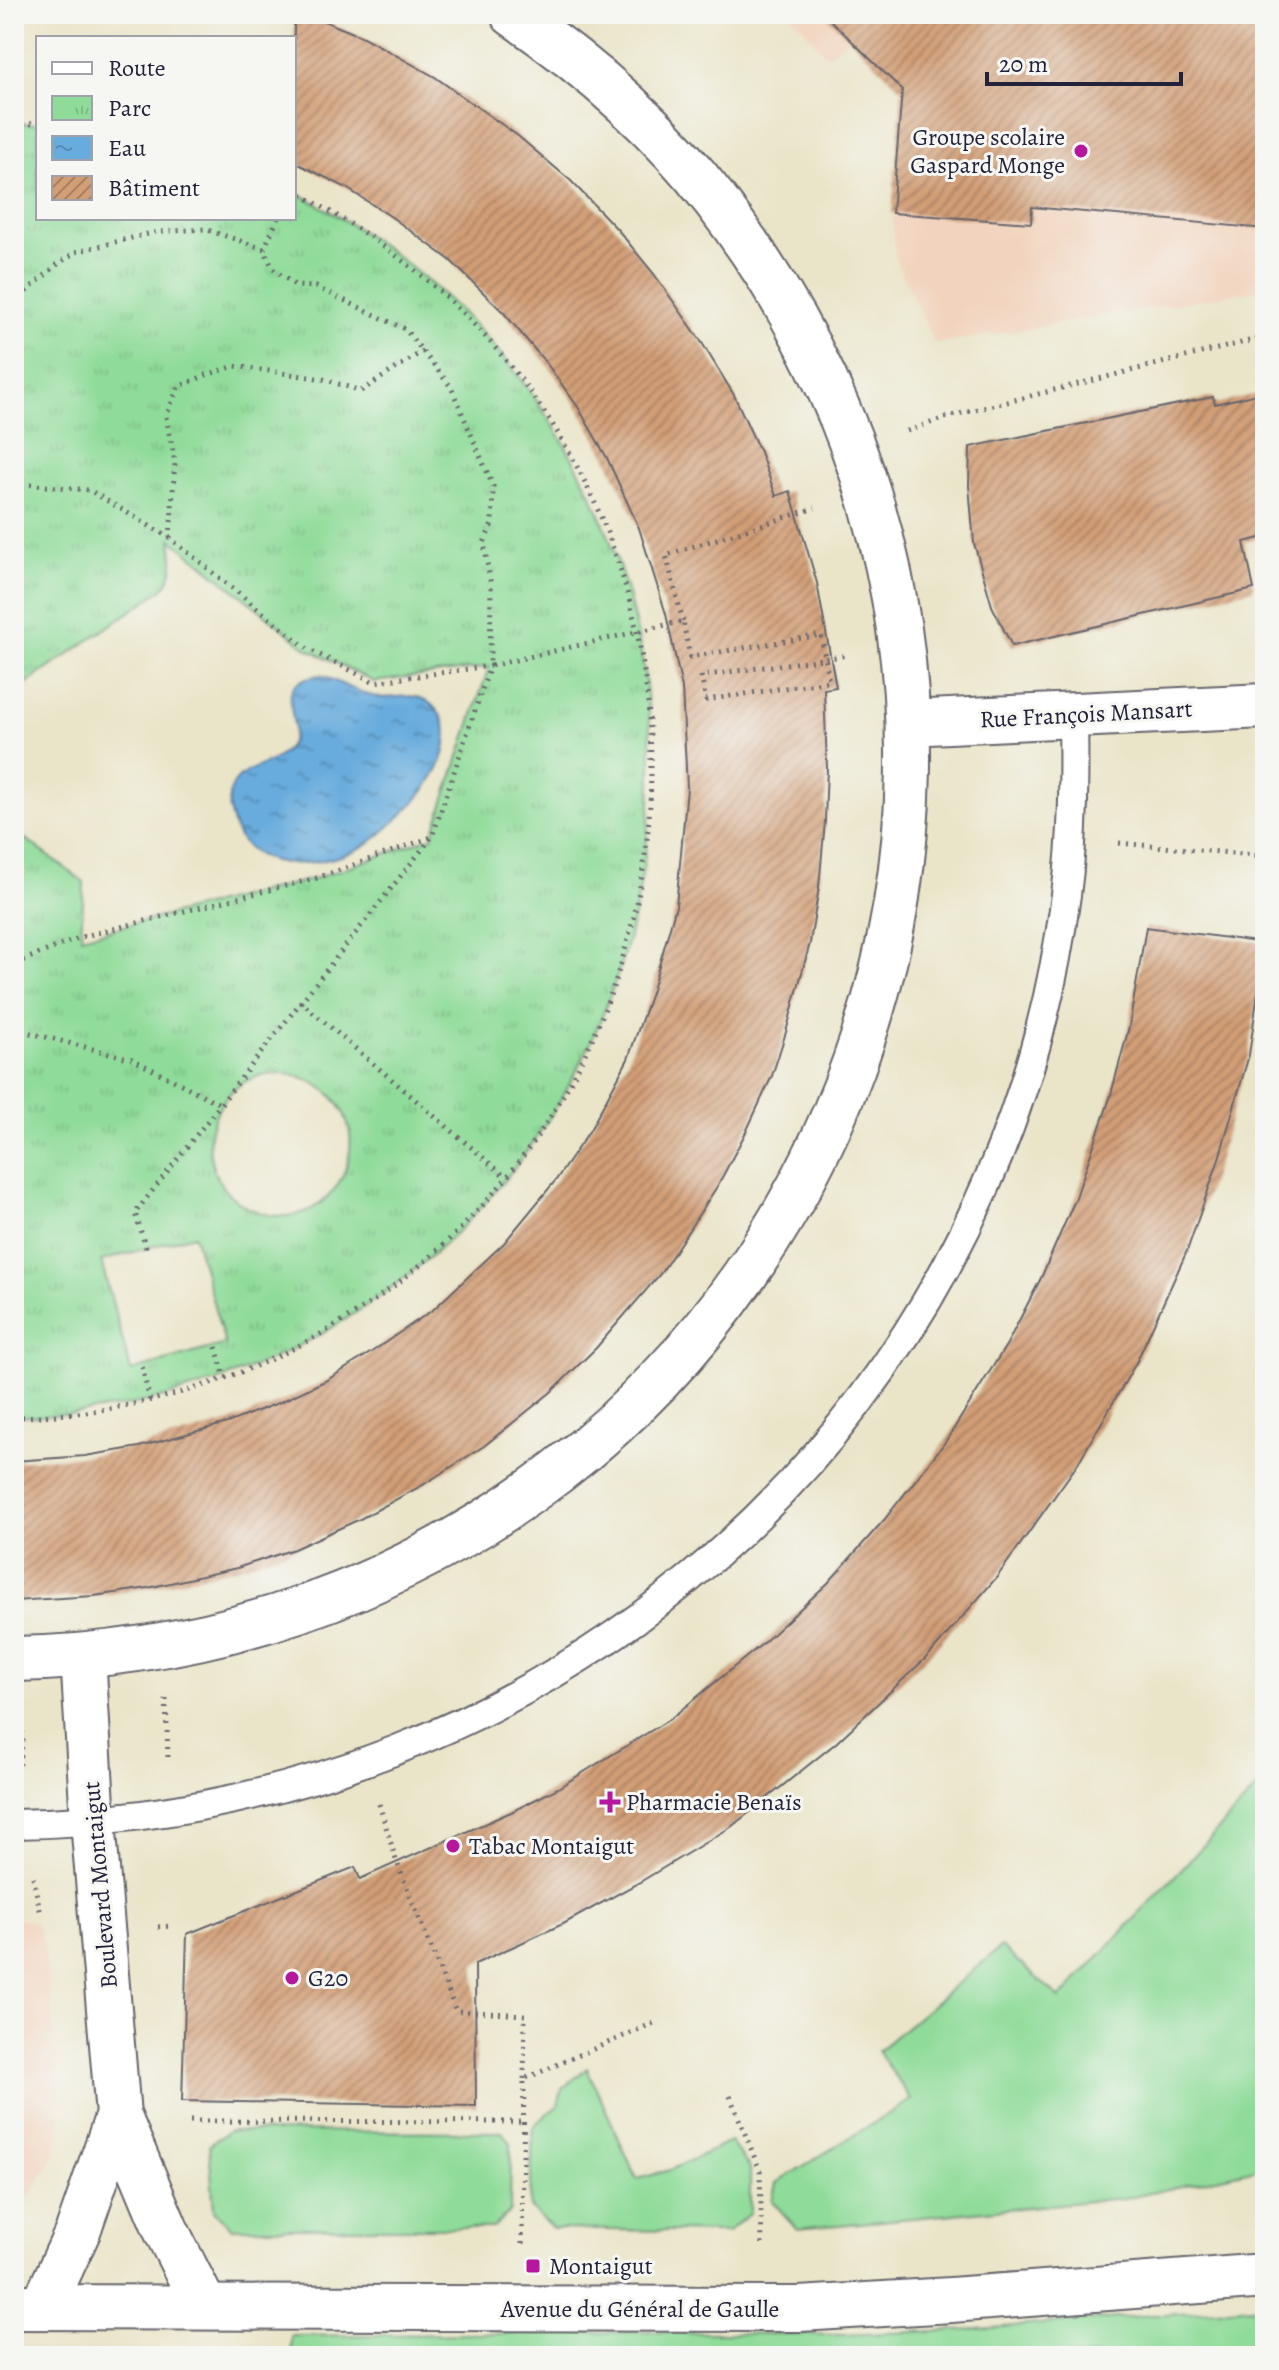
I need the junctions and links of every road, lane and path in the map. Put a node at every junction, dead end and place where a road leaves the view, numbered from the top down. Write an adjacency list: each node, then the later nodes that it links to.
1 (513, 14): 12 (street)
2 (14, 123): 3 (path)
3 (36, 124)
4 (296, 192): 15 (path)
5 (277, 220): 6 (path)
6 (264, 249): 7 (path); 9 (path)
7 (14, 301)
8 (1265, 337): 10 (path)
9 (423, 351): 13 (path); 17 (path)
10 (894, 436)
11 (14, 483): 13 (path)
12 (868, 492): 14 (path); 20 (street)
13 (170, 538): 17 (path)
14 (683, 621): 15 (path); 16 (path)
15 (636, 633): 17 (path); 28 (path)
16 (836, 657)
17 (490, 666): 21 (path)
18 (1265, 706): 19 (street, Rue François Mansart)
19 (1073, 715): 20 (street, Rue François Mansart); 42 (lane)
20 (908, 723): 35 (street)
21 (432, 837): 24 (path); 25 (path)
22 (1116, 843): 23 (path)
23 (1265, 856)
24 (14, 964)
25 (301, 1002): 27 (path); 28 (path)
26 (14, 1032): 27 (path)
27 (220, 1104): 29 (path)
28 (507, 1178): 32 (path)
29 (146, 1248)
30 (216, 1347): 32 (path)
31 (142, 1367): 33 (path)
32 (225, 1378): 33 (path)
33 (150, 1401): 34 (path)
34 (14, 1417)
35 (83, 1656): 36 (street); 42 (street, Boulevard Montaigut)
36 (14, 1659)
37 (165, 1688): 39 (path)
38 (14, 1706): 40 (path)
39 (168, 1758)
40 (19, 1770)
41 (378, 1799): 45 (path)
42 (93, 1821): 43 (lane); 47 (street, Boulevard Montaigut)
43 (14, 1824)
44 (656, 2022): 45 (path)
45 (524, 2079): 49 (path)
46 (730, 2096): 51 (path)
47 (118, 2115): 53 (street, Boulevard Montaigut); 54 (street, Boulevard Montaigut)
48 (190, 2121): 49 (path)
49 (523, 2122): 50 (path)
50 (522, 2244)
51 (762, 2244)
52 (1265, 2276): 54 (street, Avenue du Général de Gaulle)
53 (28, 2307): 54 (street, Avenue du Général de Gaulle)
54 (205, 2307)

